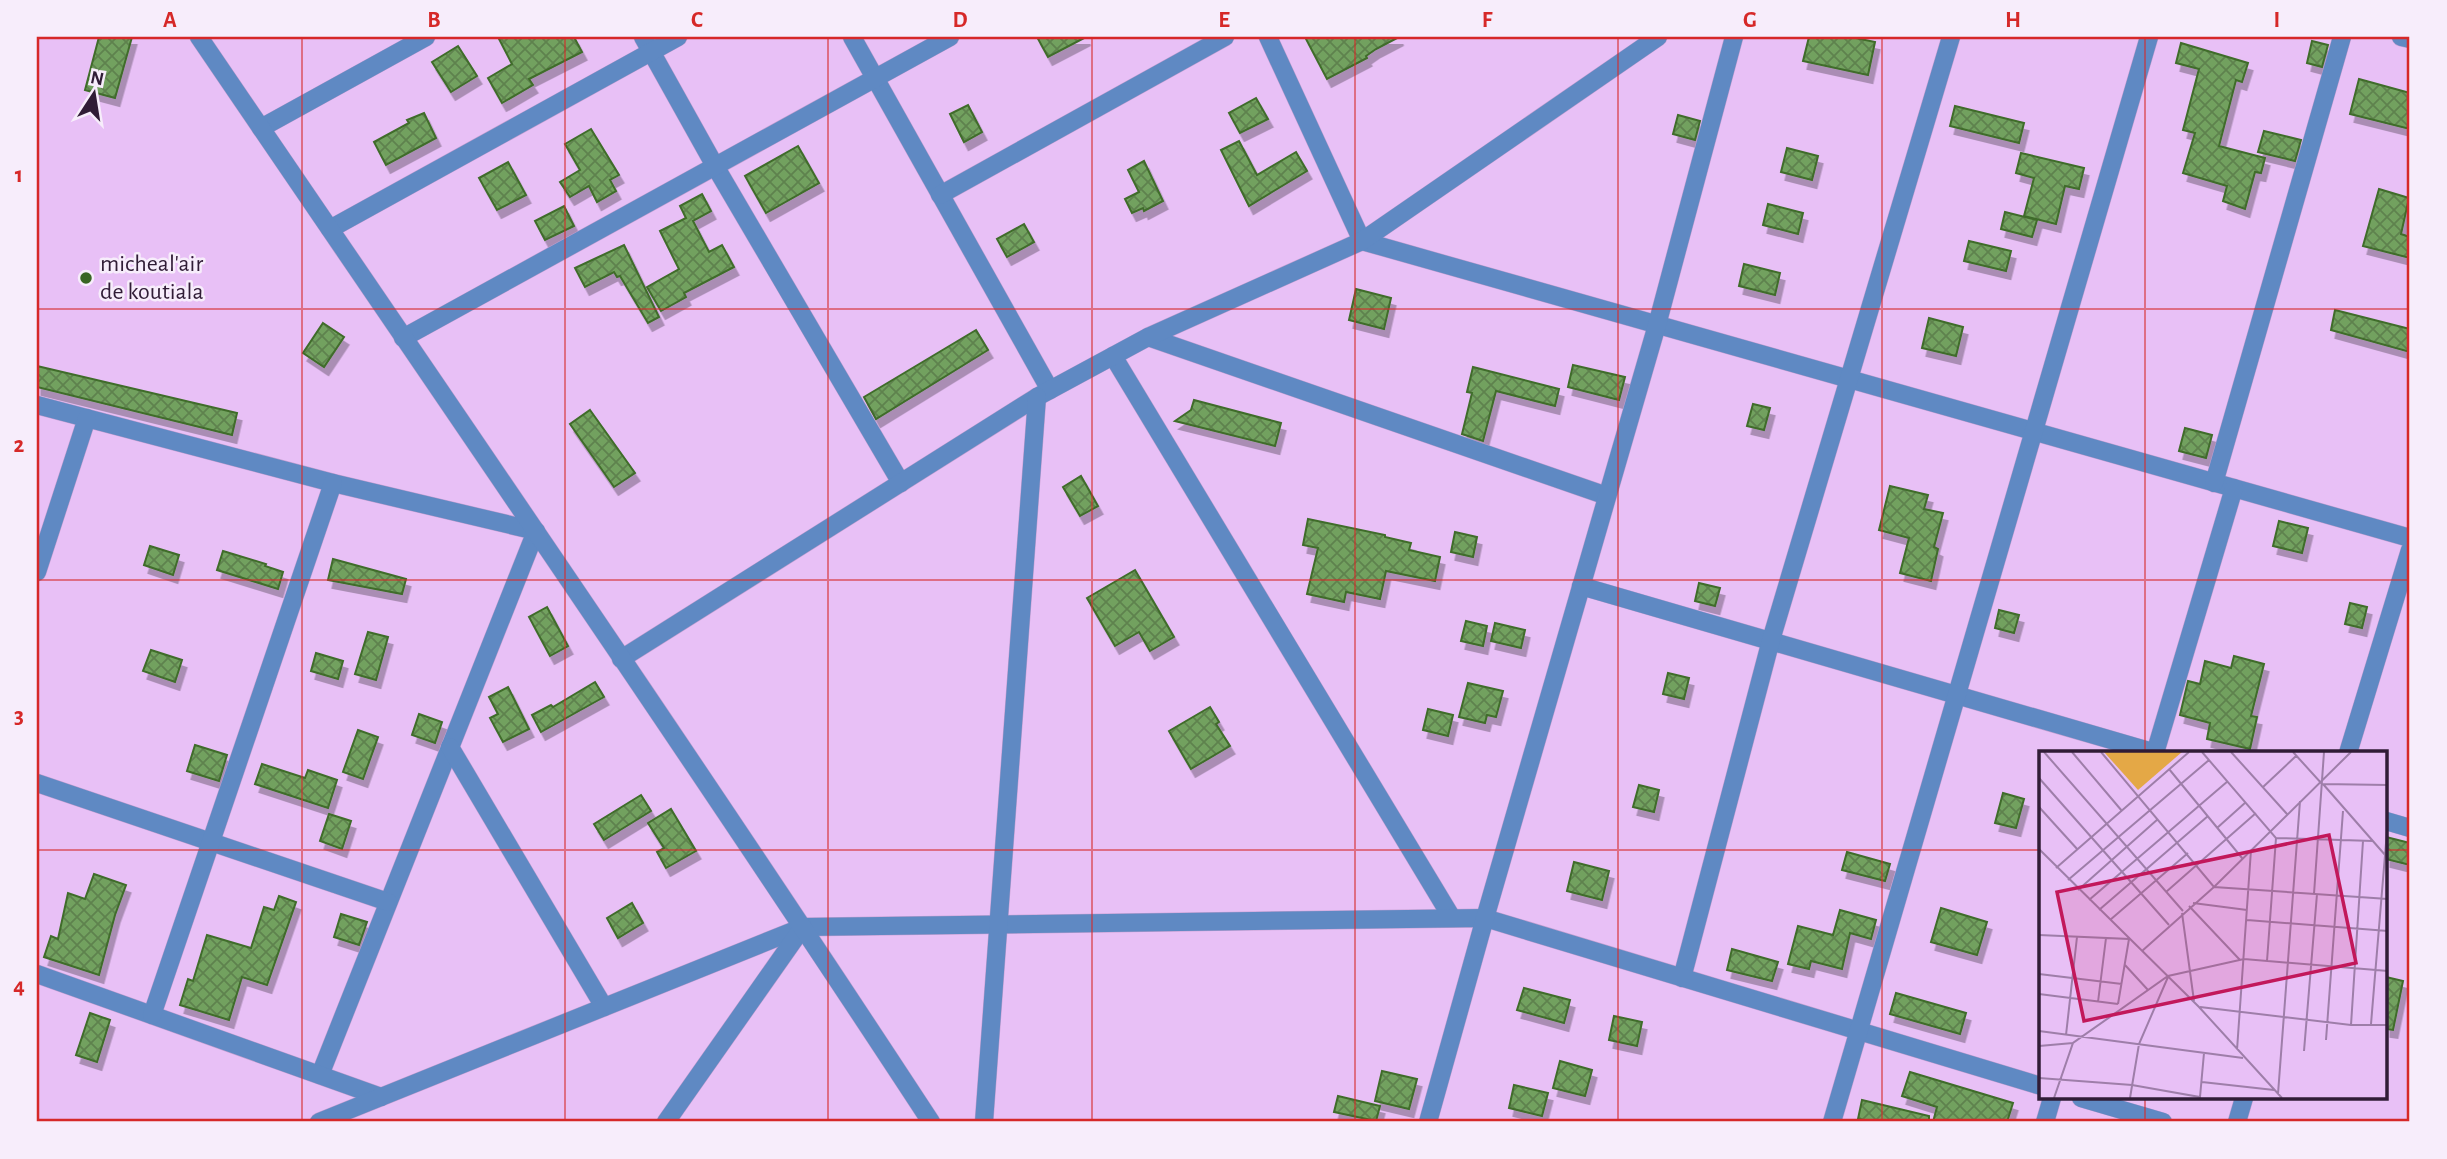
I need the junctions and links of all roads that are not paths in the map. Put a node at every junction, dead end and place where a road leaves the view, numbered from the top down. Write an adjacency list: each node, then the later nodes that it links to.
1 (199, 37): 17 (street)
2 (426, 37): 17 (street)
3 (678, 37): 15 (street)
4 (852, 37): 16 (street)
5 (950, 37): 16 (street)
6 (1225, 37): 19 (street)
7 (1268, 37): 21 (street)
8 (1657, 37): 21 (street)
9 (1734, 37): 22 (street)
10 (1951, 37): 26 (street)
11 (2149, 37): 30 (street)
12 (2342, 37): 31 (street)
13 (2401, 37): 14 (street)
14 (2410, 39)
15 (647, 44): 18 (street); 20 (street)
16 (875, 78): 18 (street); 19 (street)
17 (261, 128): 20 (street)
18 (715, 166): 24 (street); 33 (street)
19 (940, 195): 27 (street)
20 (330, 229): 24 (street)
21 (1362, 242): 22 (street); 23 (street)
22 (1657, 325): 26 (street); 35 (street)
23 (1148, 337): 25 (street); 35 (street)
24 (403, 338): 36 (street)
25 (1113, 356): 27 (street); 53 (street)
26 (1850, 379): 30 (street); 41 (street)
27 (1043, 394): 33 (street); 55 (street)
28 (37, 405): 29 (street)
29 (87, 418): 32 (street); 39 (street)
30 (2034, 432): 31 (street); 43 (street)
31 (2214, 482): 34 (street)
32 (333, 483): 36 (street); 51 (street)
33 (901, 483): 42 (street)
34 (2234, 488): 37 (street); 46 (street)
35 (1607, 496): 40 (street)
36 (536, 531): 42 (street); 44 (street)
37 (2410, 538)
38 (2410, 550): 47 (street)
39 (37, 572)
40 (1581, 586): 41 (street); 54 (street)
41 (1771, 639): 43 (street); 58 (street)
42 (621, 659): 56 (street)
43 (1957, 694): 45 (street); 61 (street)
44 (450, 747): 52 (street); 59 (street)
45 (2148, 751)
46 (2156, 751)
47 (2349, 751)
48 (37, 783): 51 (street)
49 (2388, 822): 50 (street)
50 (2410, 828)
51 (211, 842): 52 (street); 60 (street)
52 (388, 902): 62 (street)
53 (1452, 918): 54 (street); 55 (street)
54 (1485, 918): 58 (street); 72 (street)
55 (998, 926): 56 (street); 71 (street)
56 (803, 927): 59 (street); 69 (street); 70 (street)
57 (37, 974): 60 (street)
58 (1682, 978): 61 (street)
59 (604, 1007): 64 (street)
60 (152, 1015): 62 (street)
61 (1859, 1031): 63 (street); 73 (street)
62 (320, 1075): 64 (street)
63 (2039, 1085)
64 (381, 1097): 68 (street)
65 (2051, 1100): 74 (street)
66 (2088, 1100): 75 (street)
67 (2243, 1100): 76 (street)
68 (319, 1122)
69 (666, 1122)
70 (931, 1122)
71 (984, 1122)
72 (1428, 1122)
73 (1832, 1122)
74 (2045, 1122)
75 (2163, 1122)
76 (2237, 1122)

